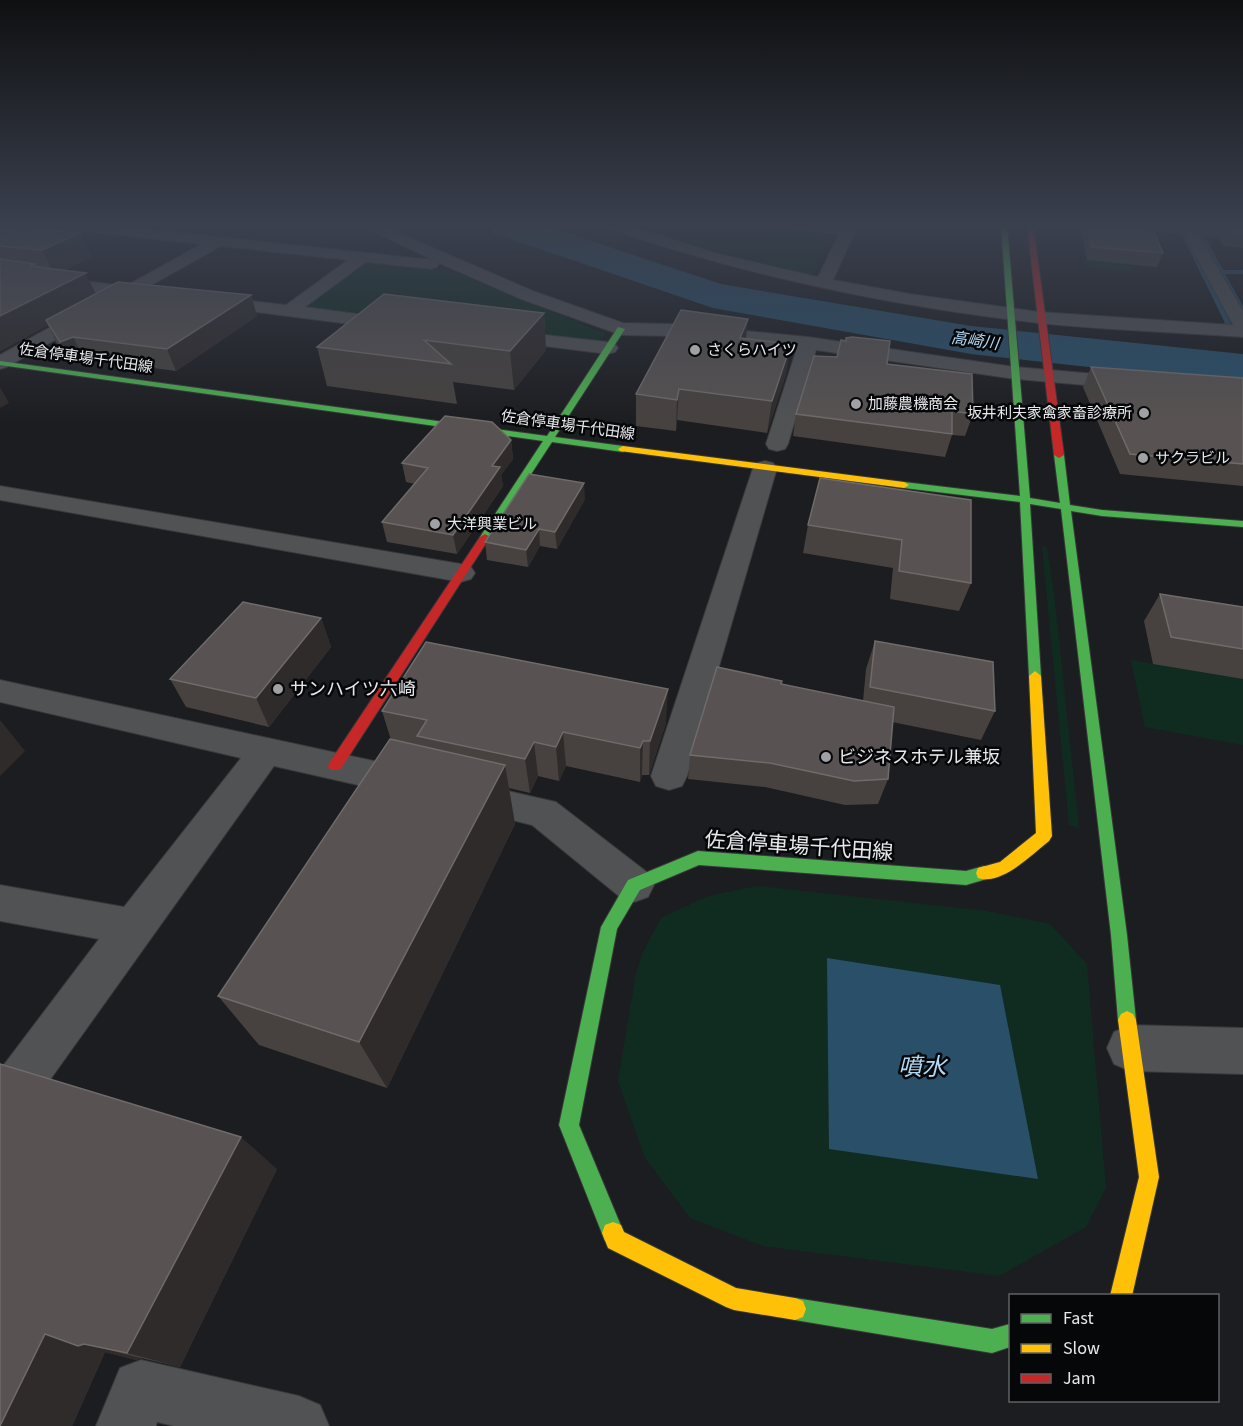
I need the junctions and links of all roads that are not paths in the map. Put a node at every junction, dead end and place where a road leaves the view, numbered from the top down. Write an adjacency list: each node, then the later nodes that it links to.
1 (125, 292): 2 (street)
2 (129, 292): 9 (street); 20 (street)
3 (315, 292): 11 (street)
4 (520, 292): 15 (street)
5 (875, 292): 12 (street)
6 (1009, 292): 12 (main road)
7 (1039, 292): 13 (main road)
8 (1224, 292): 16 (street)
9 (164, 296)
10 (198, 300): 11 (street)
11 (289, 311): 14 (street)
12 (1011, 314): 13 (street); 21 (main road)
13 (1042, 317): 16 (street); 22 (main road)
14 (419, 326)
15 (621, 329): 18 (street); 19 (main road)
16 (1243, 329)
17 (490, 334): 19 (street)
18 (808, 343): 21 (street); 25 (street)
19 (608, 348): 24 (main road)
20 (0, 363): 24 (main road, 佐倉停車場千代田線)
21 (1015, 373): 22 (street); 27 (main road)
22 (1050, 376): 23 (street); 28 (main road)
23 (1148, 385)
24 (547, 439): 25 (main road, 佐倉停車場千代田線); 30 (main road)
25 (771, 456): 27 (main road, 佐倉停車場千代田線); 34 (street)
26 (0, 493): 30 (street)
27 (1025, 500): 28 (main road, 佐倉停車場千代田線); 35 (main road, 佐倉停車場千代田線)
28 (1065, 506): 29 (main road, 佐倉停車場千代田線); 38 (main road)
29 (1243, 524)
30 (461, 573): 33 (main road)
31 (0, 691): 32 (street)
32 (266, 751): 33 (street); 37 (street)
33 (335, 766): 35 (street)
34 (669, 776)
35 (634, 885): 42 (main road)
36 (0, 903): 37 (street)
37 (133, 927): 40 (street)
38 (1130, 1048): 39 (street); 41 (main road)
39 (1243, 1051)
40 (0, 1109)
41 (1121, 1294)
42 (1009, 1337)
43 (126, 1426): 44 (street)
44 (299, 1426)

